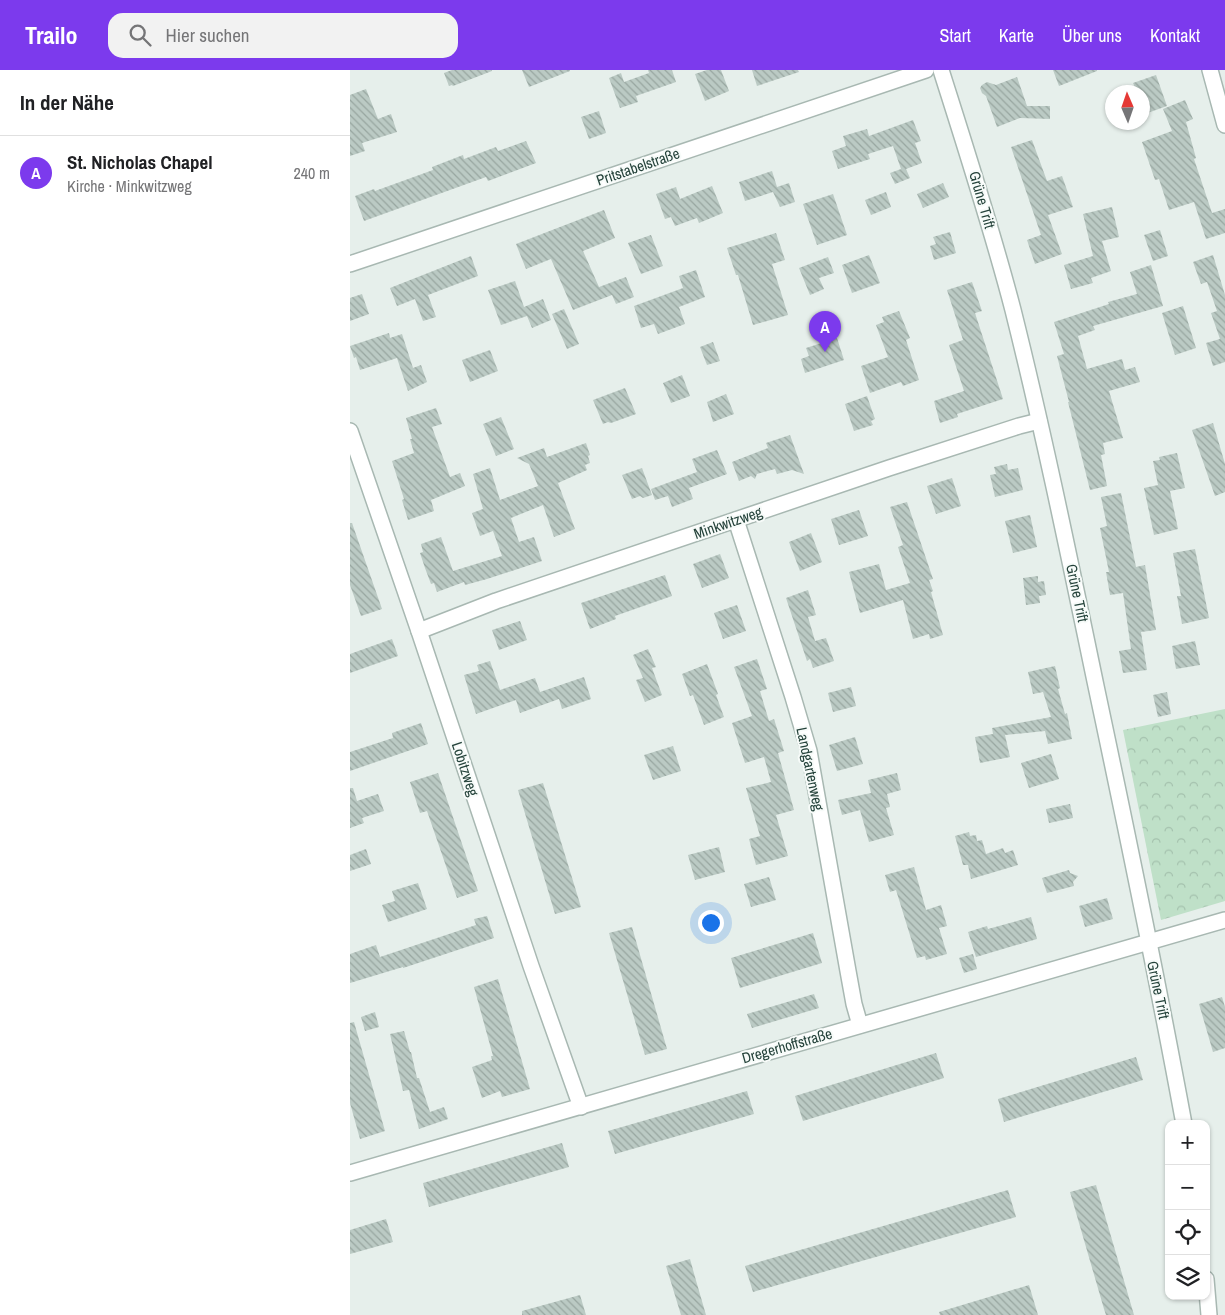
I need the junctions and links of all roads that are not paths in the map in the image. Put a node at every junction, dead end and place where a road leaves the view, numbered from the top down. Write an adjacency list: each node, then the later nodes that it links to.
1 (926, 70): 5 (street, Pritstabelstraße)
2 (941, 70): 6 (street, Grüne Trift)
3 (1210, 70): 4 (street)
4 (1225, 125)
5 (350, 264)
6 (1039, 421): 8 (street, Minkwitzweg); 11 (street, Grüne Trift)
7 (350, 431): 9 (street, Lobitzweg)
8 (736, 520): 9 (street, Minkwitzweg); 12 (street, Landgartenweg)
9 (419, 631): 13 (street, Lobitzweg)
10 (1225, 920): 11 (street, Dregerhoffstraße)
11 (1148, 942): 12 (street, Dregerhoffstraße); 14 (street, Grüne Trift)
12 (860, 1025): 13 (street, Dregerhoffstraße)
13 (581, 1106): 15 (street, Dregerhoffstraße)
14 (1183, 1120)
15 (350, 1173)
16 (1208, 1300): 17 (street)
17 (1209, 1315)

